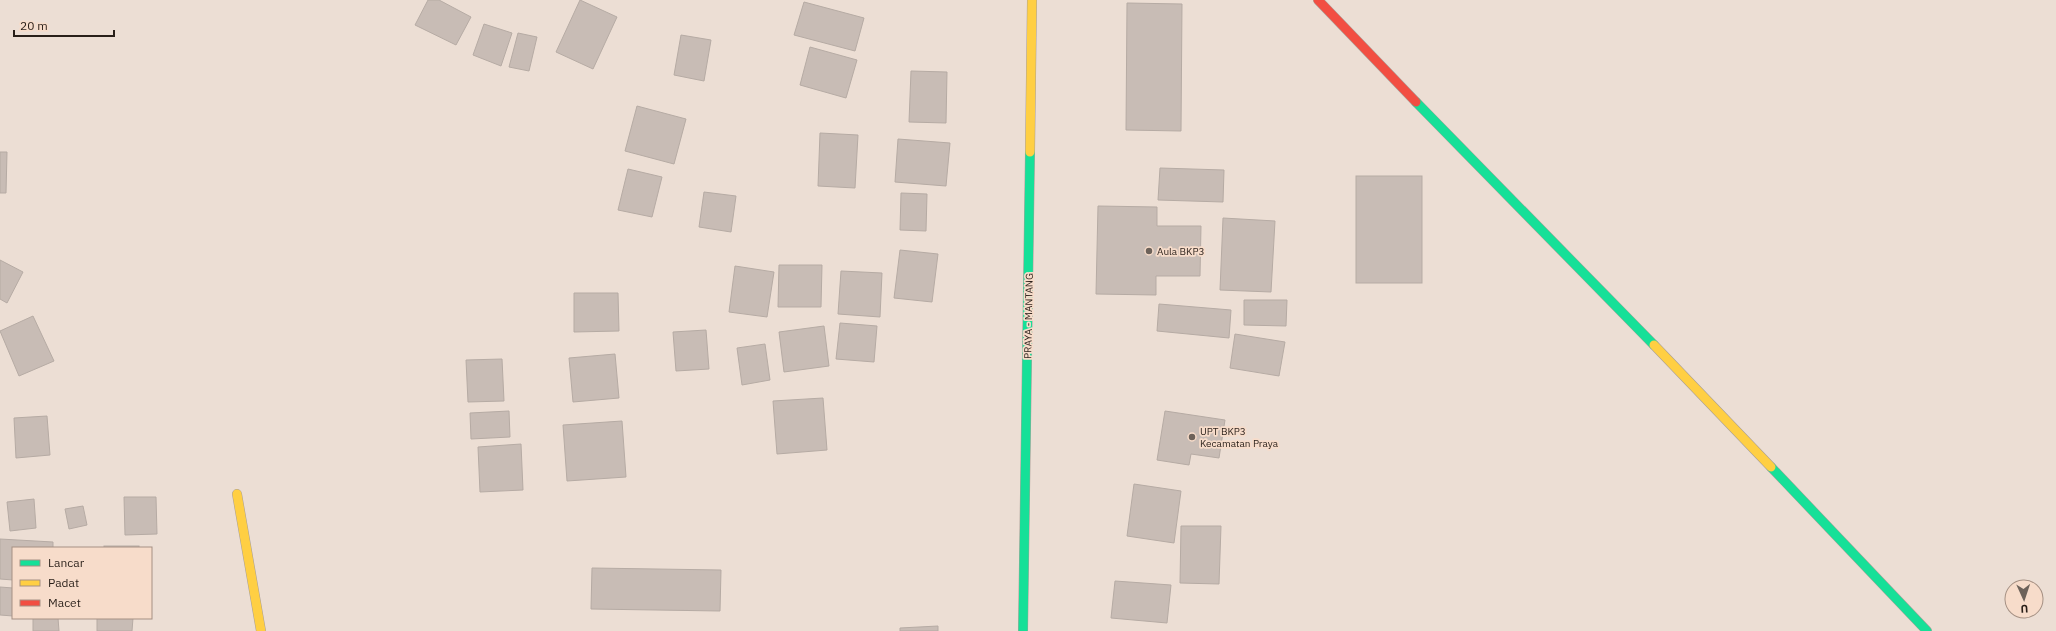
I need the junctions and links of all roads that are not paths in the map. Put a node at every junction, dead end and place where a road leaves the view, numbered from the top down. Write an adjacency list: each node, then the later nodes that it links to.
1 (1032, 0): 5 (street, PRAYA - MANTANG)
2 (1318, 0): 6 (street)
3 (237, 494): 4 (street)
4 (261, 631)
5 (1023, 631)
6 (1927, 631)

